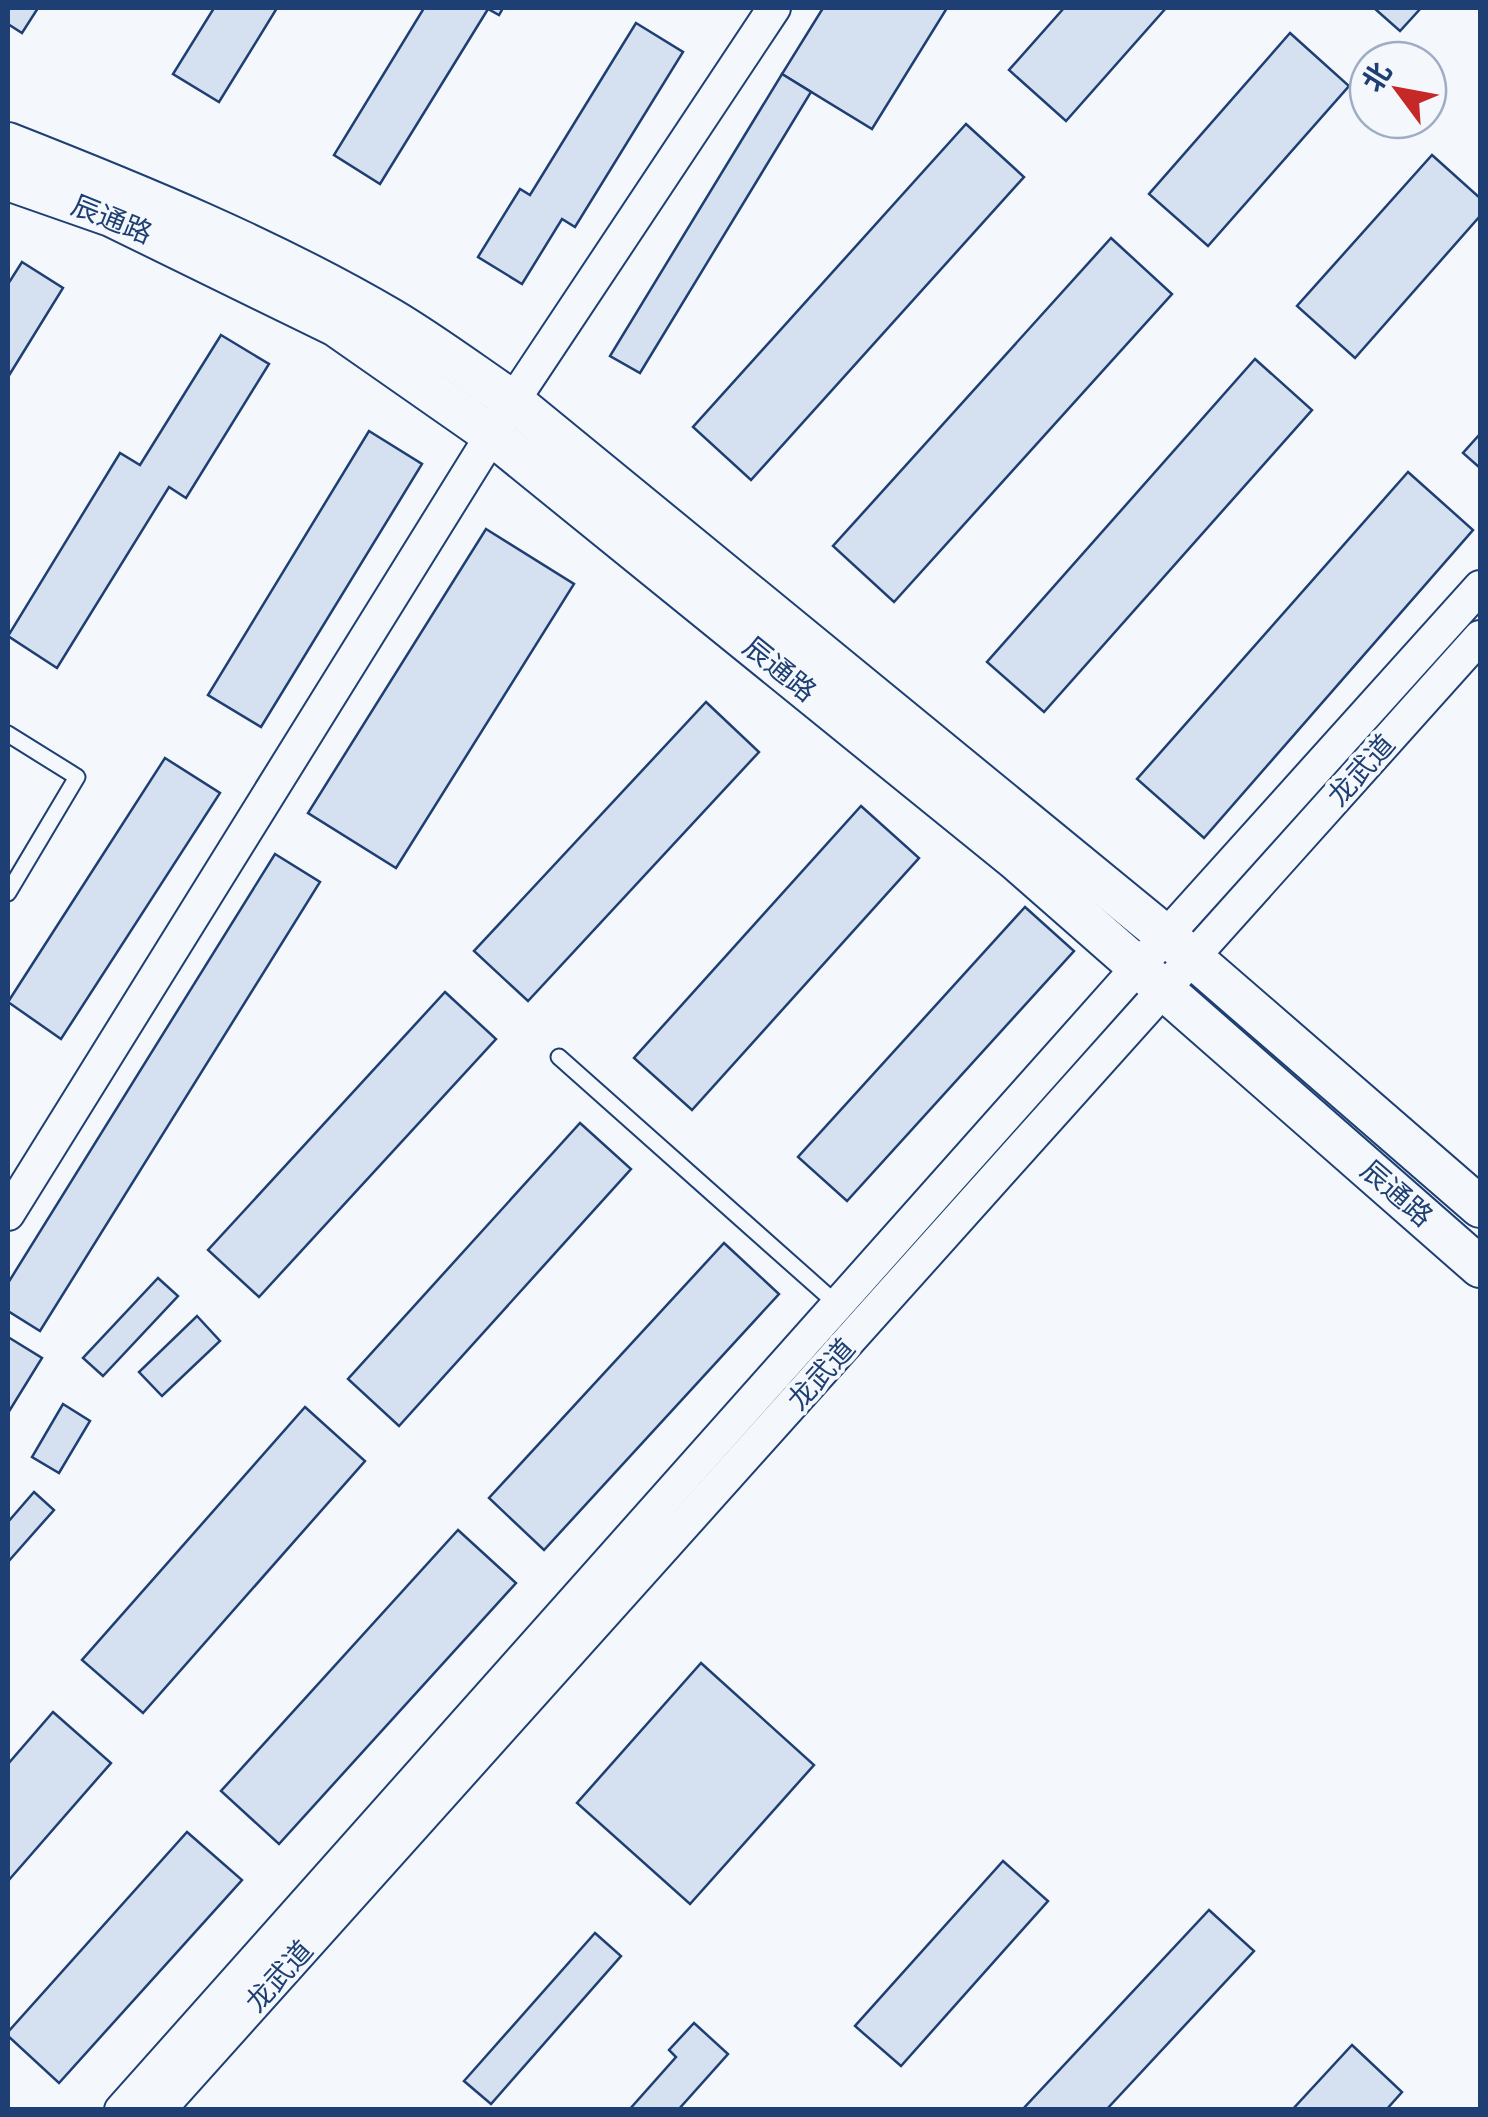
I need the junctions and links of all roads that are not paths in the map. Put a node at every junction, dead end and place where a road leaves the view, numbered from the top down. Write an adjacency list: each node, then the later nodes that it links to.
1 (774, 8): 4 (street)
2 (8, 144): 4 (street, 辰通路)
3 (8, 180): 5 (street, 辰通路)
4 (513, 401): 5 (street); 10 (street, 辰通路)
5 (492, 435): 11 (street, 辰通路); 14 (street)
6 (1480, 587): 10 (street)
7 (1480, 637): 10 (street, 龙武道)
8 (8, 734): 9 (lane)
9 (8, 893)
10 (1179, 947): 11 (street, 龙武道); 13 (street, 辰通路)
11 (1151, 978): 15 (street, 辰通路); 16 (street); 17 (street, 龙武道)
12 (558, 1058): 16 (lane)
13 (1480, 1207)
14 (8, 1214)
15 (1480, 1267)
16 (837, 1304): 17 (lane); 18 (street)
17 (863, 1328): 19 (street, 龙武道)
18 (121, 2110)
19 (159, 2110)

